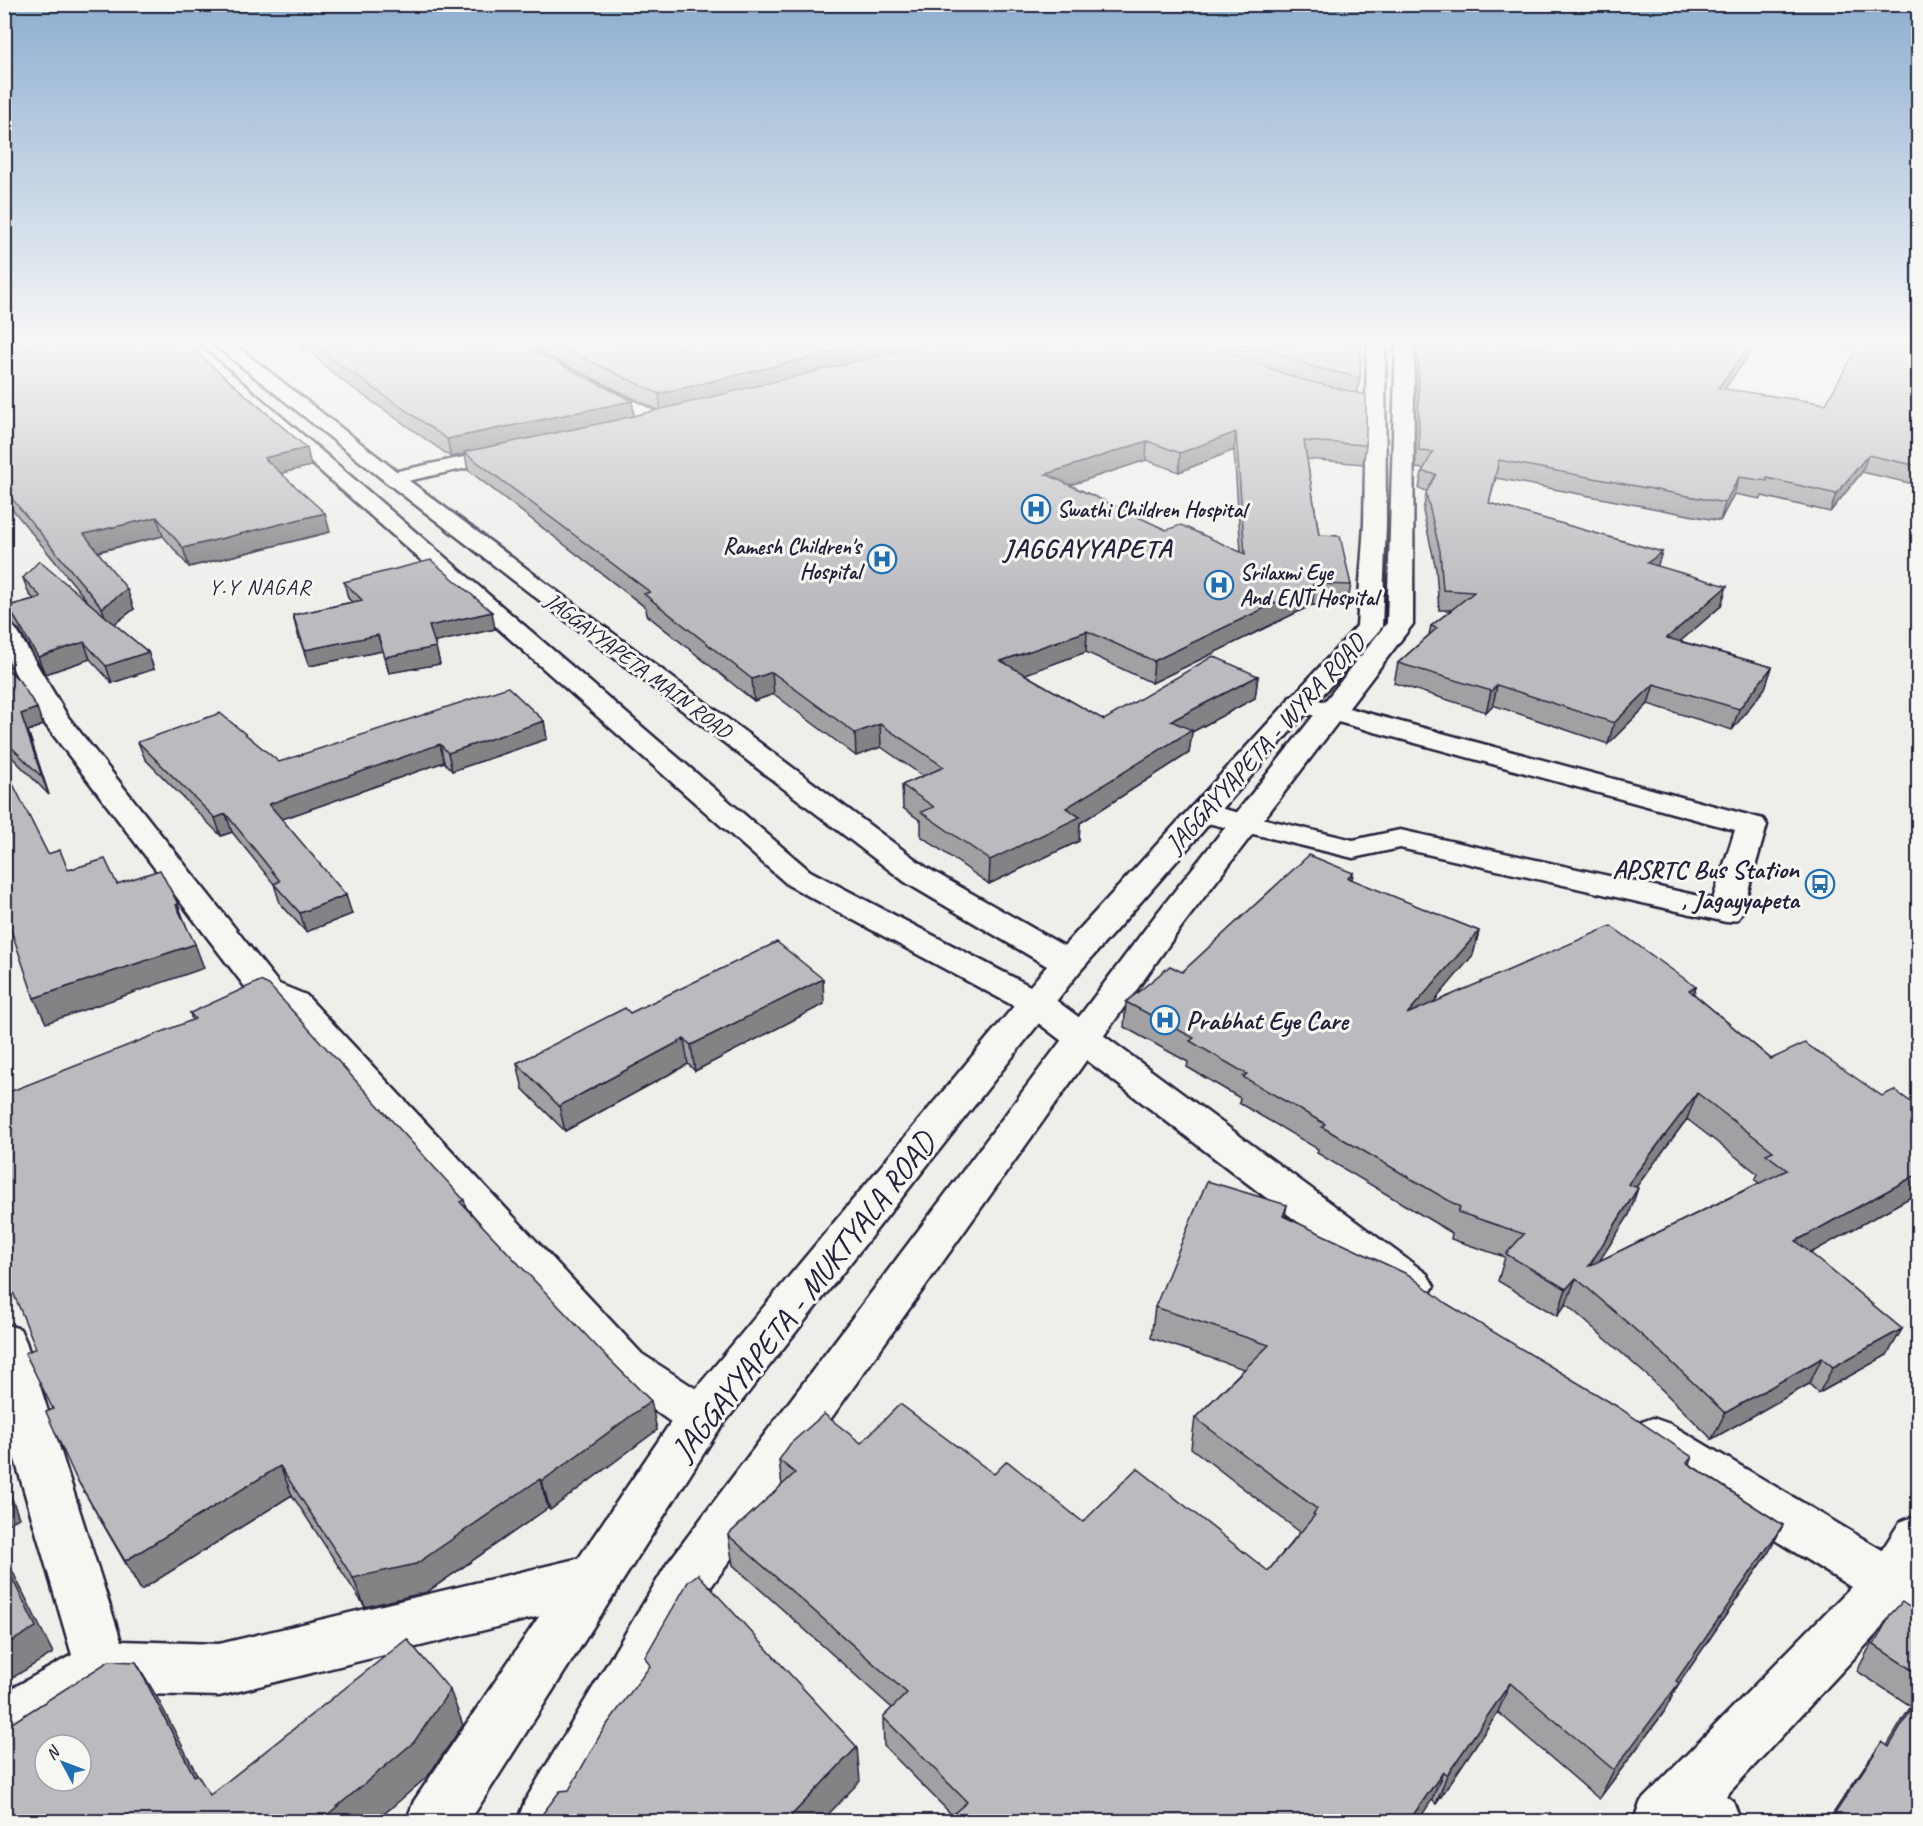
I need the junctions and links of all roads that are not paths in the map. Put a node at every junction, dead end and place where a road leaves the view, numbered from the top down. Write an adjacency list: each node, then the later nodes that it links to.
1 (286, 430): 12 (main road)
2 (332, 430): 6 (main road, JAGGAYYAPETA MAIN ROAD)
3 (1367, 430): 8 (main road, JAGGAYYAPETA - WYRA ROAD)
4 (1403, 430): 8 (main road)
5 (528, 449): 6 (main road)
6 (393, 478): 11 (main road, JAGGAYYAPETA MAIN ROAD)
7 (4, 631): 16 (main road)
8 (1316, 707): 9 (main road, JAGGAYYAPETA - WYRA ROAD); 10 (main road); 10 (main road)
9 (1202, 813): 10 (main road); 11 (main road, JAGGAYYAPETA - WYRA ROAD)
10 (1244, 823): 13 (main road)
11 (1068, 963): 12 (main road, JAGGAYYAPETA - MUKTYALA ROAD)
12 (1037, 1004): 13 (main road); 16 (main road, JAGGAYYAPETA - MUKTYALA ROAD)
13 (1082, 1038): 14 (main road); 25 (main road)
14 (1447, 1313)
15 (4, 1342): 21 (main road)
16 (701, 1417): 19 (main road, JAGGAYYAPETA - MUKTYALA ROAD)
17 (1618, 1418): 20 (main road)
18 (1918, 1538): 20 (main road)
19 (597, 1578): 21 (main road); 24 (main road, JAGGAYYAPETA - MUKTYALA ROAD)
20 (1904, 1593): 23 (main road)
21 (102, 1667): 22 (main road)
22 (4, 1724)
23 (1686, 1814)
24 (435, 1821)
25 (546, 1821)

